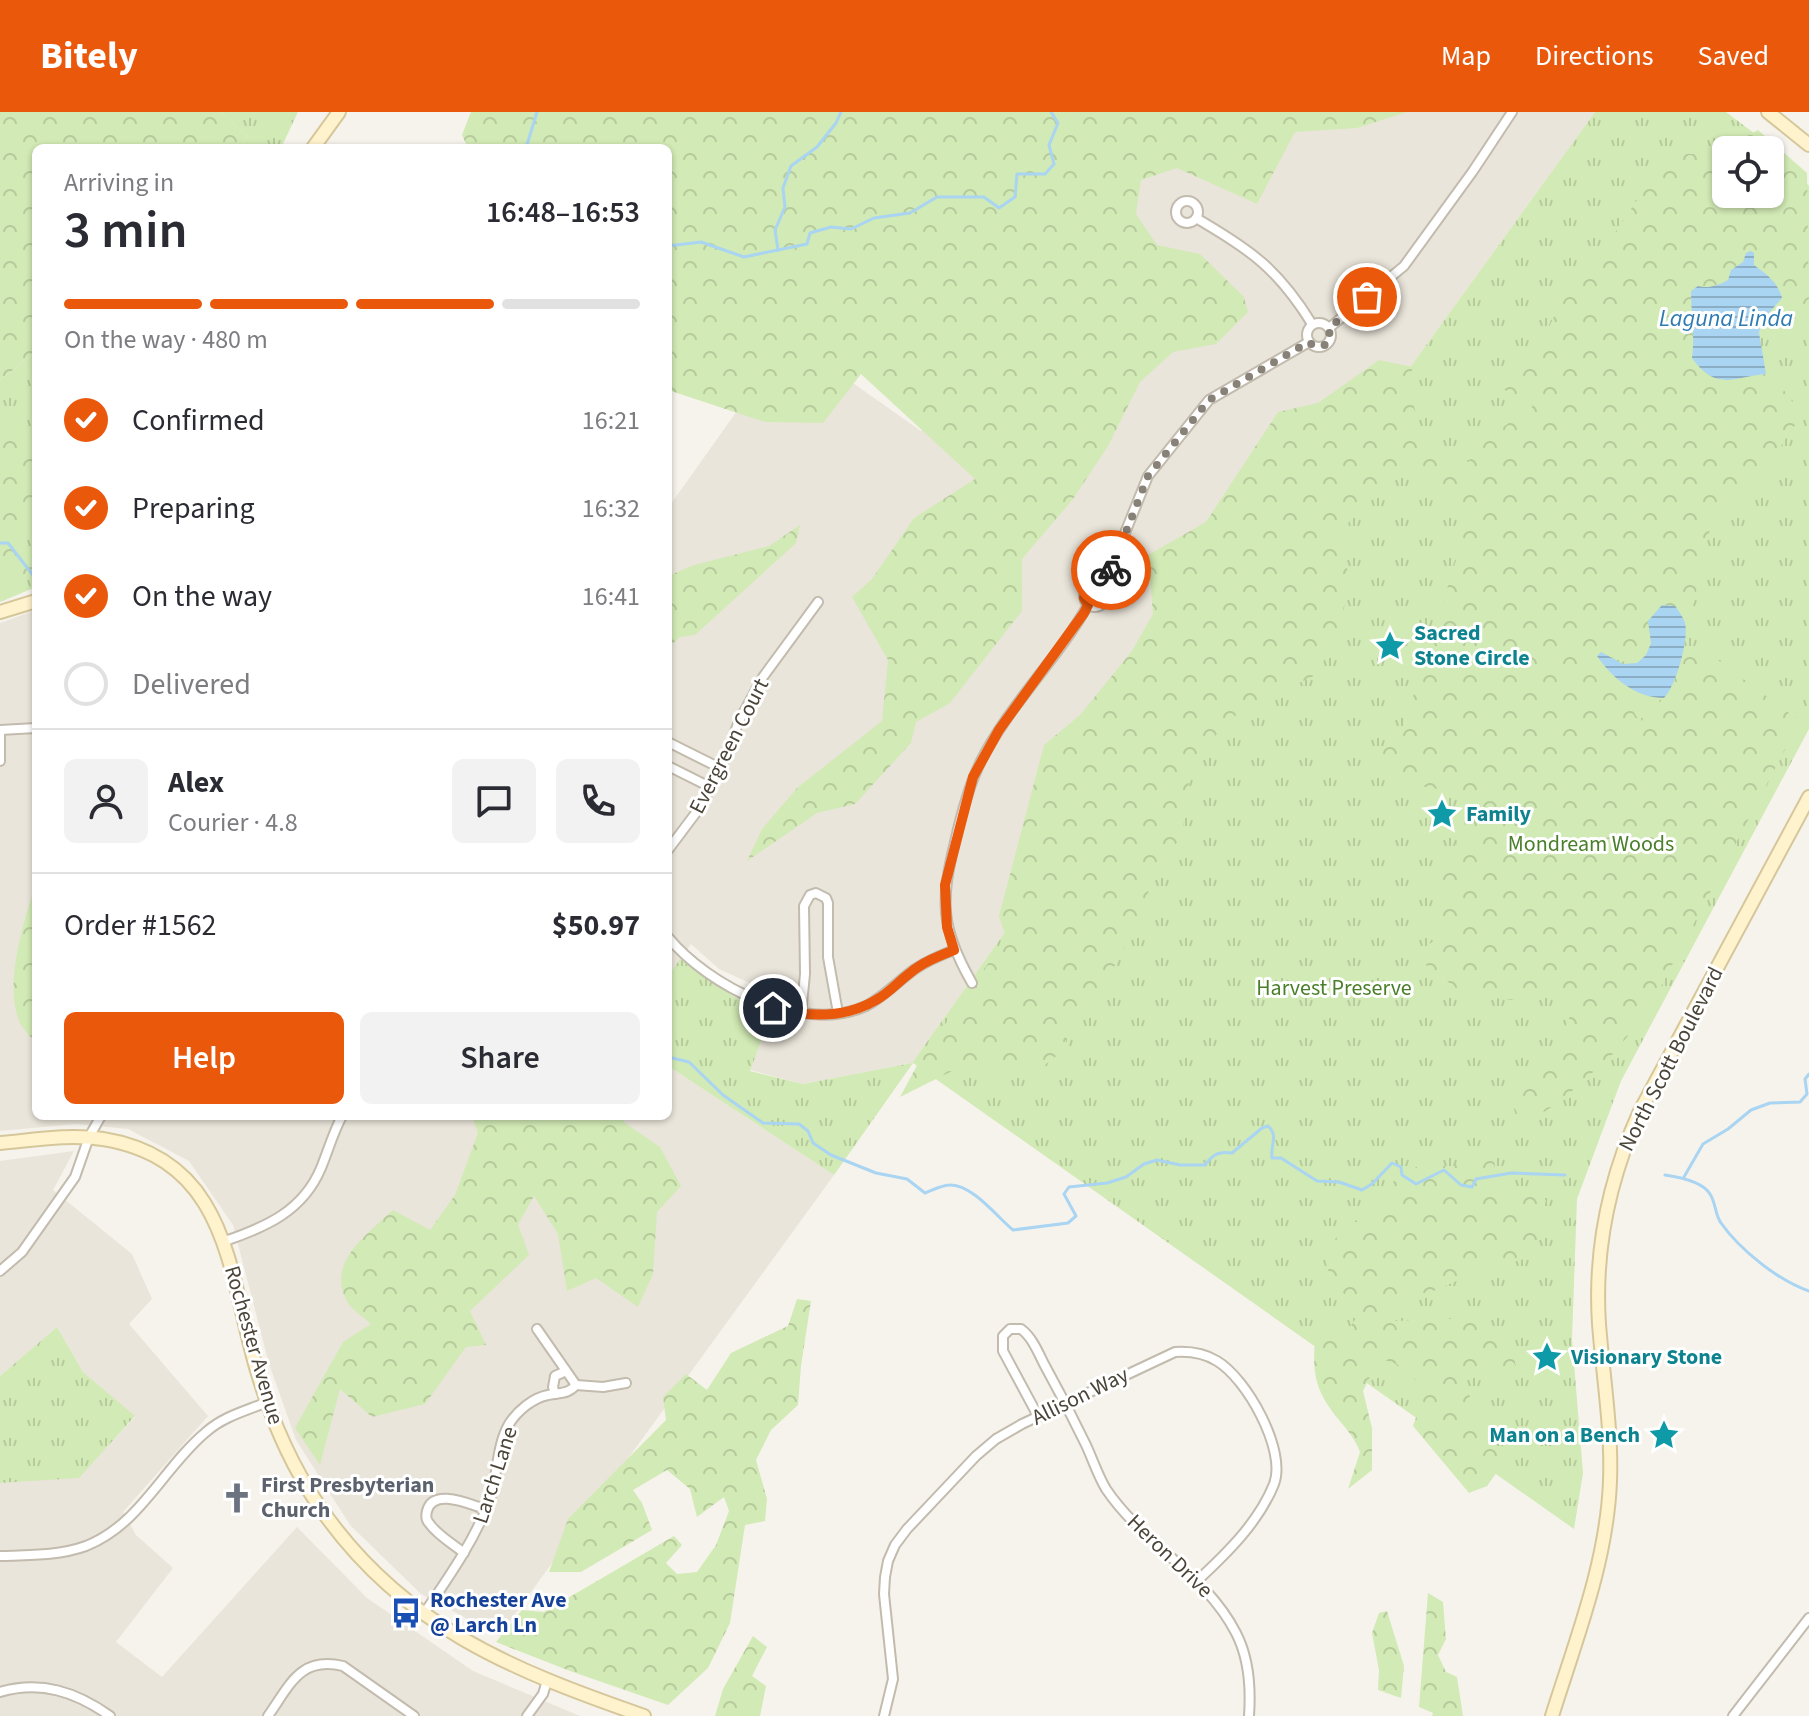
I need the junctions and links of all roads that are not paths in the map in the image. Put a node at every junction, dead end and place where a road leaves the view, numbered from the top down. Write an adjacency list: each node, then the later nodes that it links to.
1 (339, 112): 4 (main road)
2 (1512, 112): 8 (street)
3 (1768, 112): 5 (main road)
4 (316, 144)
5 (1809, 145)
6 (1196, 218): 7 (street)
7 (1312, 324): 8 (street); 9 (street)
8 (1329, 328): 9 (street)
9 (1309, 342): 10 (street)
10 (1101, 586): 13 (street); 13 (street)
11 (32, 602): 14 (main road)
12 (818, 602): 20 (street, Evergreen Court)
13 (1088, 605): 25 (street)
14 (0, 612)
15 (32, 728): 16 (street)
16 (0, 731): 18 (street)
17 (672, 744): 20 (street)
18 (0, 761)
19 (672, 768): 21 (street)
20 (720, 768): 21 (street, Evergreen Court)
21 (710, 787): 23 (street, Evergreen Court)
22 (1809, 797): 58 (main road, North Scott Boulevard)
23 (672, 845)
24 (672, 942): 28 (street)
25 (954, 950): 26 (street); 27 (street)
26 (972, 983)
27 (838, 1013): 28 (street); 28 (street)
28 (801, 1014)
29 (99, 1120): 31 (street)
30 (340, 1120): 33 (street)
31 (89, 1137): 32 (main road, Rochester Avenue); 33 (main road, Rochester Avenue); 34 (street)
32 (0, 1143)
33 (225, 1241): 40 (main road, Rochester Avenue)
34 (0, 1271)
35 (537, 1329): 36 (street)
36 (566, 1371): 38 (street); 39 (street)
37 (626, 1383): 38 (street, Larch Lane)
38 (576, 1385): 39 (street, Larch Lane)
39 (555, 1394): 43 (street, Larch Lane)
40 (267, 1402): 45 (street); 47 (main road, Rochester Avenue)
41 (1066, 1403): 42 (street, Allison Way); 42 (street, Heron Drive); 46 (street, Heron Drive); 46 (street, Allison Way)
42 (1038, 1416): 56 (street, Allison Way)
43 (485, 1509): 44 (street, Larch Lane); 44 (street)
44 (464, 1553): 47 (street, Larch Lane)
45 (0, 1556)
46 (1198, 1580): 57 (street, Heron Drive)
47 (423, 1615): 49 (main road, Rochester Avenue)
48 (1809, 1618): 59 (street)
49 (547, 1681): 54 (street); 55 (main road, Rochester Avenue)
50 (0, 1692): 51 (street)
51 (110, 1716)
52 (268, 1716): 53 (street)
53 (414, 1716)
54 (527, 1716)
55 (644, 1716)
56 (884, 1716)
57 (1249, 1716)
58 (1552, 1716)
59 (1733, 1716)

